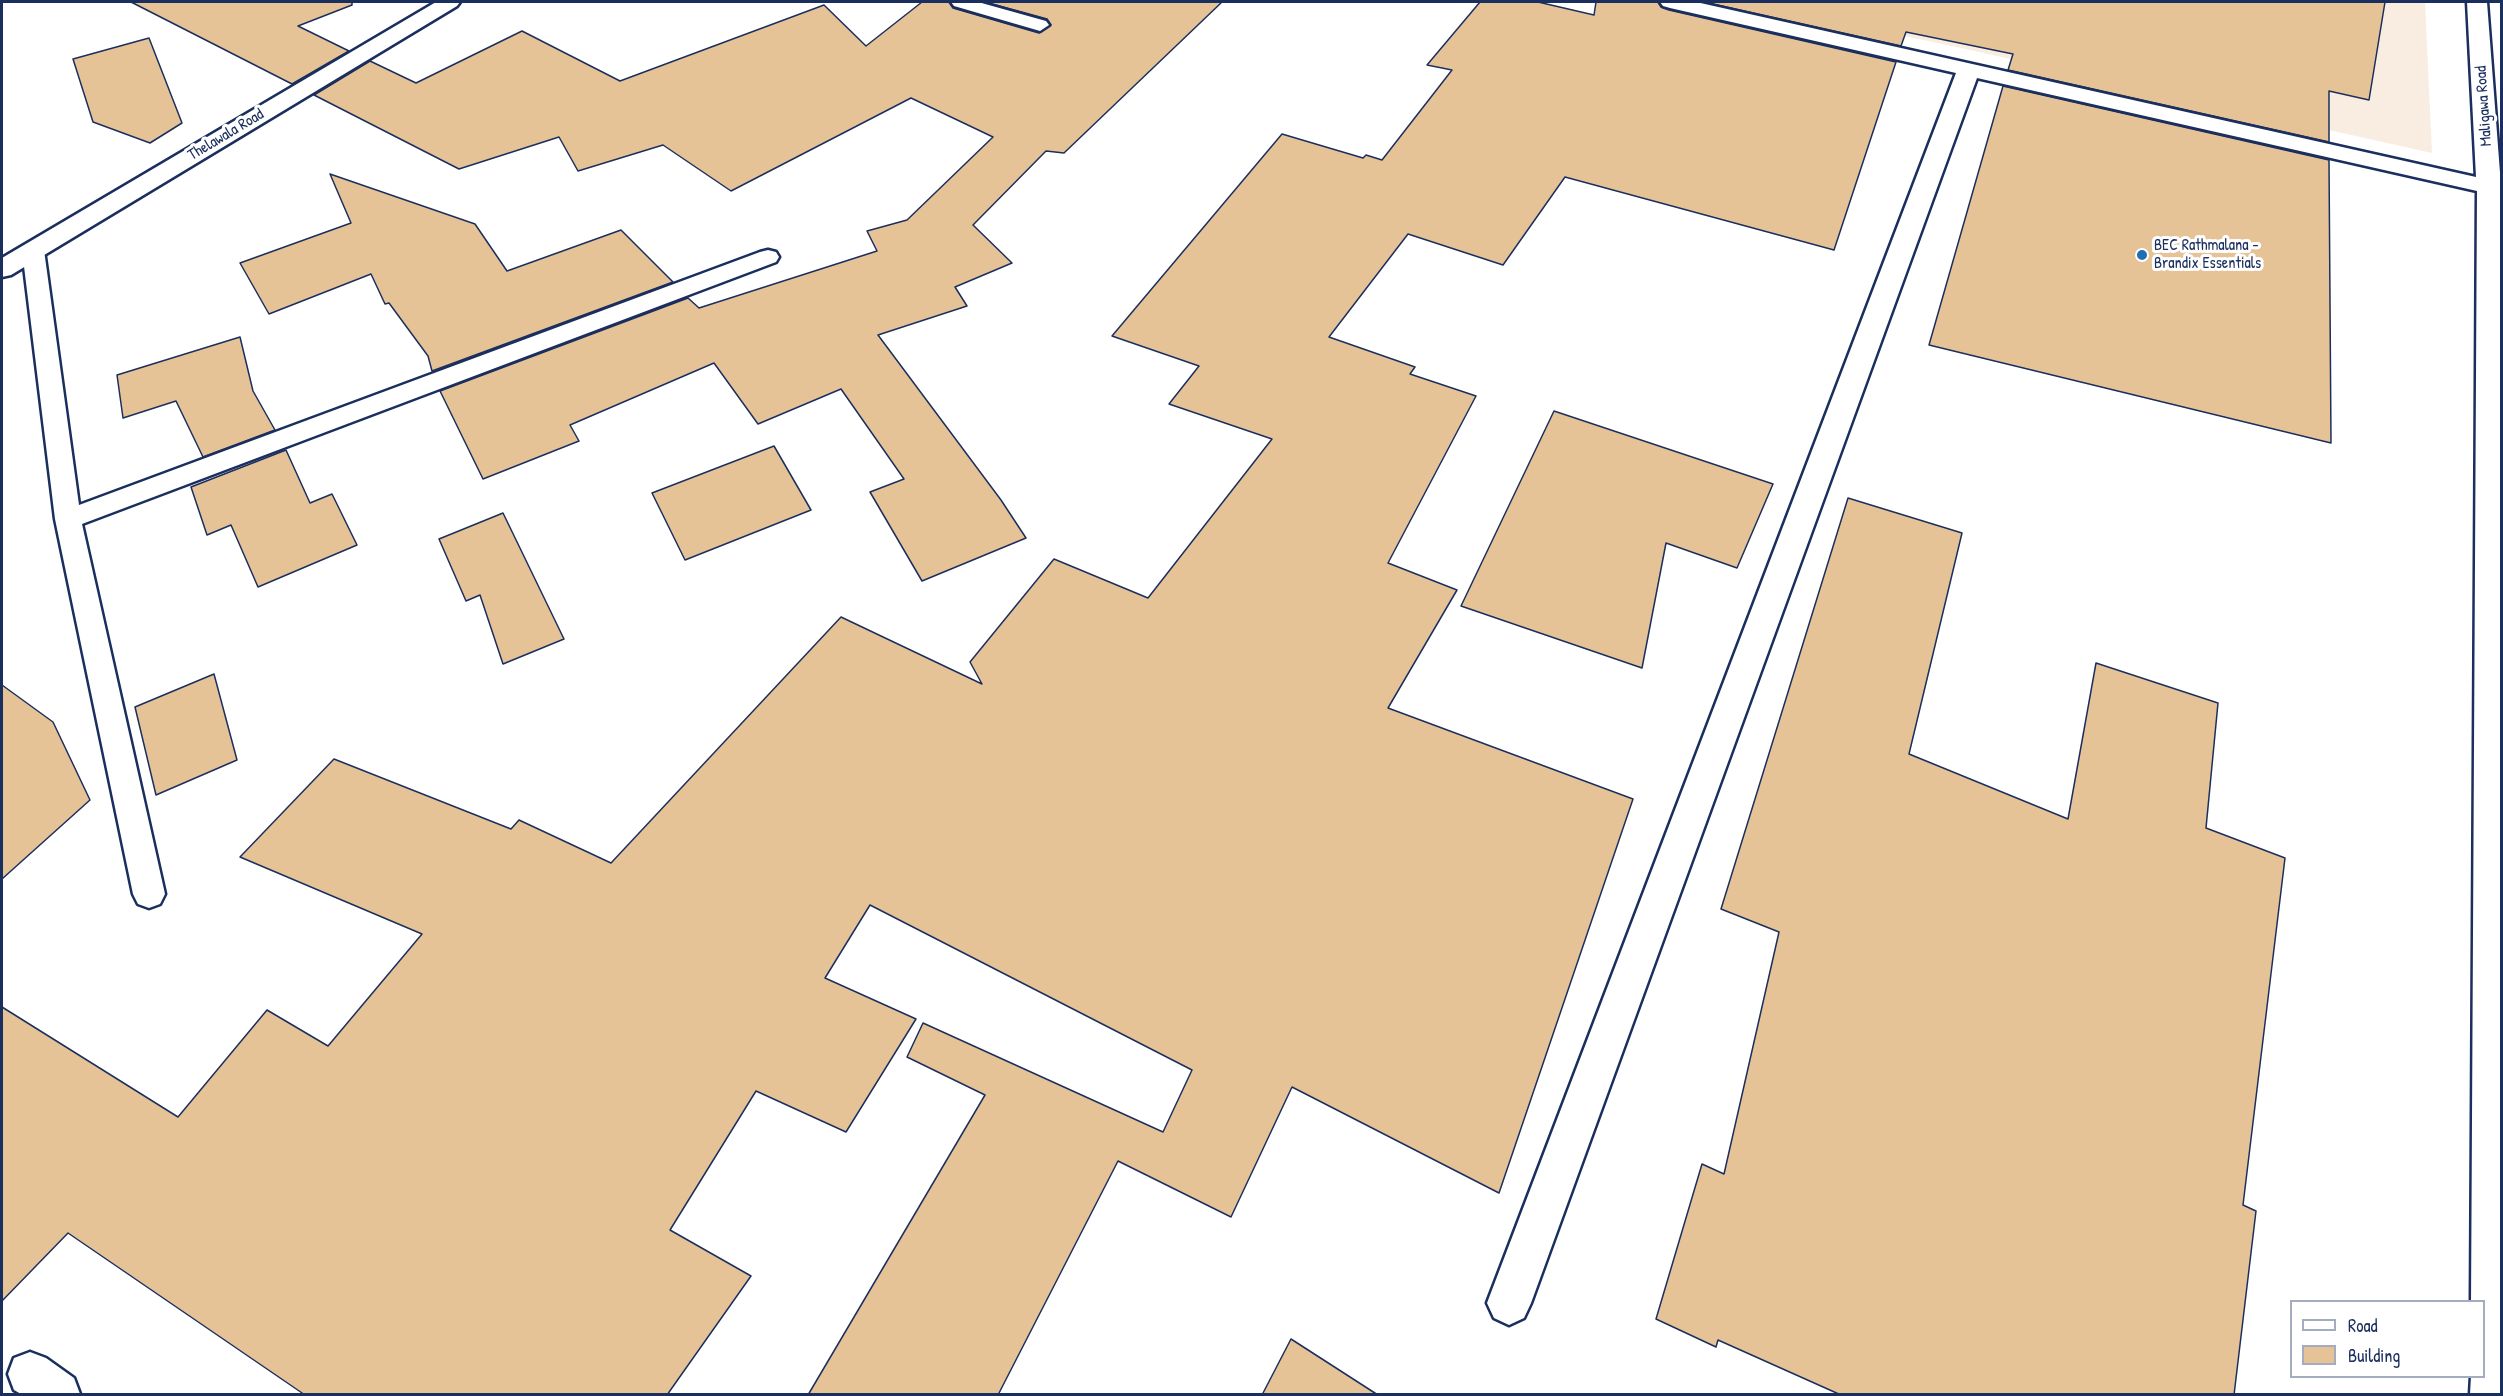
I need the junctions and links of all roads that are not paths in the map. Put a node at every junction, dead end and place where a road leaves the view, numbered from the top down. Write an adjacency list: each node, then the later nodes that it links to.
1 (450, 2): 8 (street, Thelawala Road)
2 (960, 2): 5 (lane)
3 (1670, 2): 6 (street)
4 (2477, 2): 7 (street, Maligawa Road)
5 (1040, 25)
6 (1969, 69): 7 (street); 14 (street)
7 (2489, 187): 11 (street, Maligawa Road); 15 (street)
8 (33, 250): 10 (street, Thelawala Road); 12 (lane)
9 (768, 257): 12 (lane)
10 (2, 270)
11 (2502, 463)
12 (68, 519): 13 (lane)
13 (149, 894)
14 (1509, 1303)
15 (2493, 1395)

